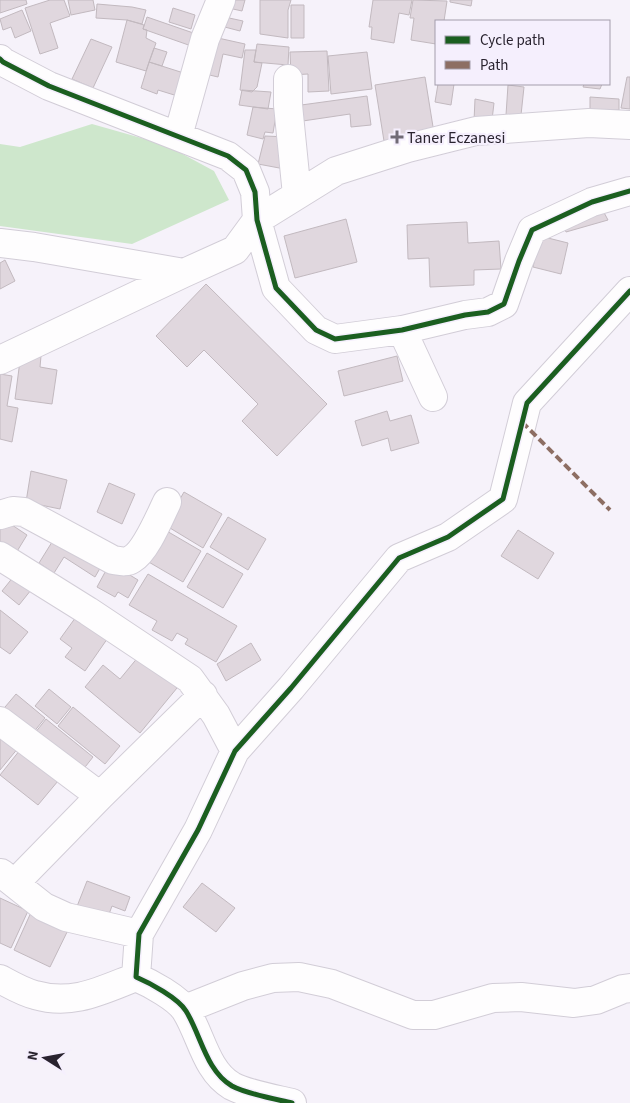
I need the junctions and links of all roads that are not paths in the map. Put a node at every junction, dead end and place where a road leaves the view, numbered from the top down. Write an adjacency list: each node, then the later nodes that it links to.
1 (221, 0): 5 (street)
2 (0, 59): 5 (street)
3 (288, 79): 7 (street)
4 (630, 125): 7 (street)
5 (178, 136): 8 (street)
6 (630, 191): 12 (street)
7 (297, 195): 8 (street)
8 (257, 220): 10 (street); 12 (street)
9 (0, 243): 10 (street)
10 (184, 273): 13 (street)
11 (630, 291): 20 (street)
12 (402, 330): 14 (street)
13 (0, 360)
14 (433, 397)
15 (168, 502): 16 (street)
16 (0, 515)
17 (5, 568): 18 (street)
18 (203, 695): 20 (street); 21 (street)
19 (0, 721): 21 (street)
20 (234, 751): 23 (street)
21 (100, 796): 22 (street)
22 (7, 878): 23 (street)
23 (139, 934): 24 (street)
24 (136, 977): 25 (street); 27 (street)
25 (0, 980)
26 (630, 988): 27 (street)
27 (185, 1009): 28 (street)
28 (292, 1103)

